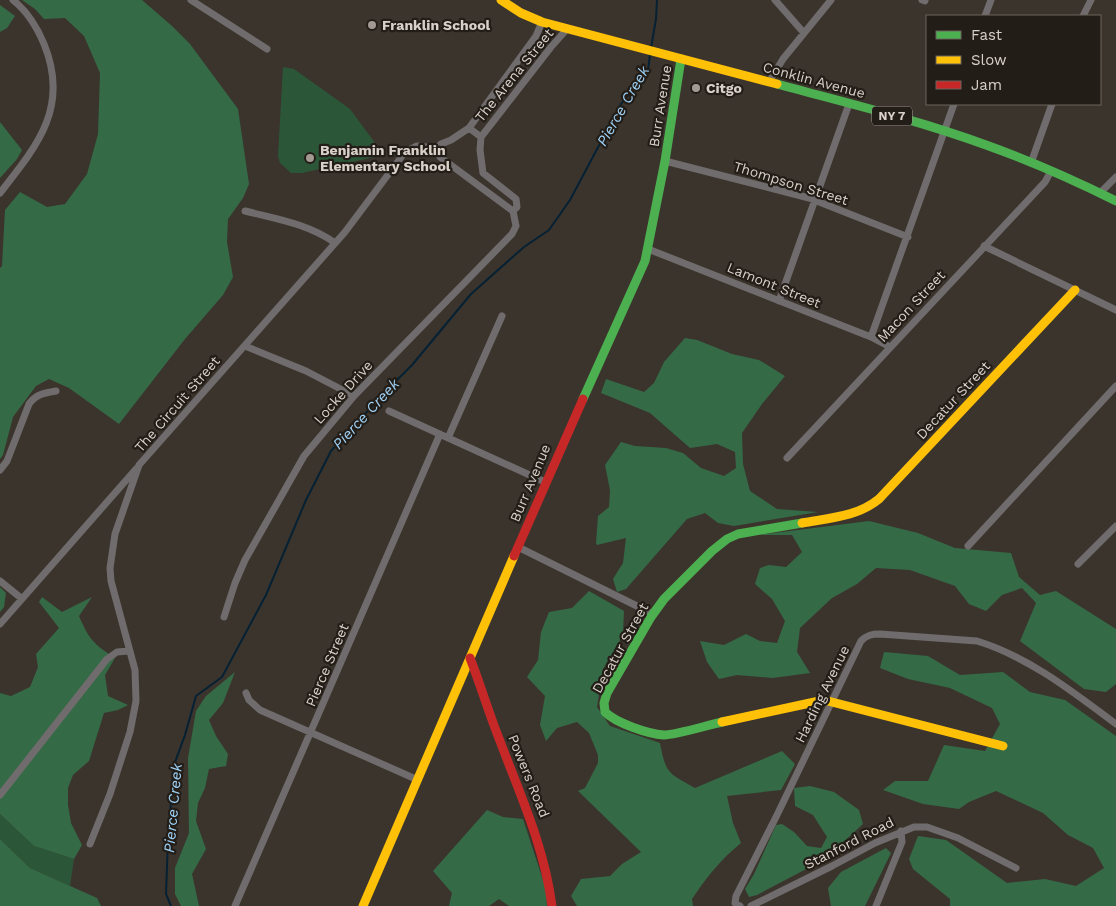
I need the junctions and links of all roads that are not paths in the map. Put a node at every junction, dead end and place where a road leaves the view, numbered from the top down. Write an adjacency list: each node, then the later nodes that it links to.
1 (14, 0): 29 (street)
2 (191, 0): 13 (street)
3 (775, 0): 12 (street)
4 (831, 0): 12 (street)
5 (991, 0): 8 (street)
6 (1091, 0): 9 (street)
7 (507, 2): 10 (street, Conklin Avenue / NY 7)
8 (985, 15)
9 (1084, 15)
10 (542, 22): 11 (street, Conklin Avenue / NY 7); 19 (street, The Arena Street)
11 (567, 29): 14 (street, Conklin Avenue / NY 7); 21 (street, The Arena Street)
12 (804, 34): 15 (street)
13 (267, 49)
14 (681, 59): 15 (street, Conklin Avenue / NY 7); 23 (street, Burr Avenue)
15 (769, 82): 16 (street, Conklin Avenue / NY 7)
16 (849, 104): 20 (street, Conklin Avenue / NY 7); 31 (street)
17 (954, 105): 20 (street)
18 (1052, 105): 24 (street)
19 (469, 128): 21 (street); 22 (street, The Arena Street)
20 (944, 132): 24 (street, Conklin Avenue / NY 7); 35 (street)
21 (480, 137): 26 (street, The Arena Street)
22 (437, 148): 28 (street); 36 (street, The Circuit Street)
23 (665, 161): 31 (street, Thompson Street); 38 (street, Burr Avenue)
24 (1031, 163): 25 (street, Conklin Avenue / NY 7)
25 (1052, 171): 30 (street, Conklin Avenue / NY 7); 37 (street, Macon Street)
26 (483, 173): 28 (street); 34 (street)
27 (1116, 177): 30 (street)
28 (471, 181): 34 (street)
29 (0, 193)
30 (1100, 193): 32 (street, Conklin Avenue / NY 7)
31 (814, 200): 35 (street, Thompson Street); 40 (street)
32 (1116, 201)
33 (245, 211): 36 (street)
34 (513, 211): 48 (street, Locke Drive)
35 (908, 236): 43 (street)
36 (335, 243): 44 (street, The Circuit Street)
37 (984, 246): 39 (street); 45 (street, Macon Street)
38 (648, 249): 40 (street, Lamont Street); 55 (street, Burr Avenue)
39 (1074, 290): 41 (street); 62 (street, Decatur Street)
40 (779, 301): 43 (street, Lamont Street)
41 (1116, 310)
42 (502, 316): 51 (street)
43 (872, 337): 45 (street, Lamont Street)
44 (245, 346): 48 (street); 53 (street, The Circuit Street)
45 (890, 347): 52 (street, Macon Street)
46 (1116, 386): 57 (street)
47 (56, 391): 54 (street)
48 (354, 396): 63 (street, Locke Drive)
49 (389, 411): 50 (street)
50 (440, 434): 51 (street); 70 (street, Pierce Street)
51 (448, 438): 55 (street)
52 (787, 458)
53 (140, 465): 61 (street); 65 (street, The Circuit Street)
54 (0, 470)
55 (545, 482): 58 (street, Burr Avenue)
56 (1116, 526): 59 (street)
57 (968, 546)
58 (518, 547): 62 (street); 66 (street, Burr Avenue)
59 (1078, 564)
60 (0, 581): 61 (street)
61 (21, 598): 64 (street)
62 (653, 614): 68 (street, Decatur Street)
63 (224, 617)
64 (0, 624)
65 (130, 651): 73 (street); 75 (street, The Circuit Street)
66 (470, 658): 72 (street, Burr Avenue); 80 (street, Powers Road)
67 (246, 693): 70 (street)
68 (833, 702): 69 (street, Harding Avenue); 71 (street, Decatur Street); 77 (street, Harding Avenue)
69 (1116, 724)
70 (312, 732): 72 (street); 78 (street, Pierce Street)
71 (1002, 746)
72 (418, 780): 79 (street, Burr Avenue)
73 (0, 794)
74 (901, 831): 76 (street, Stanford Road); 81 (street, Stanford Road); 82 (street)
75 (90, 844)
76 (1016, 868)
77 (738, 904)
78 (235, 906)
79 (364, 906)
80 (552, 906)
81 (751, 906)
82 (876, 906)

